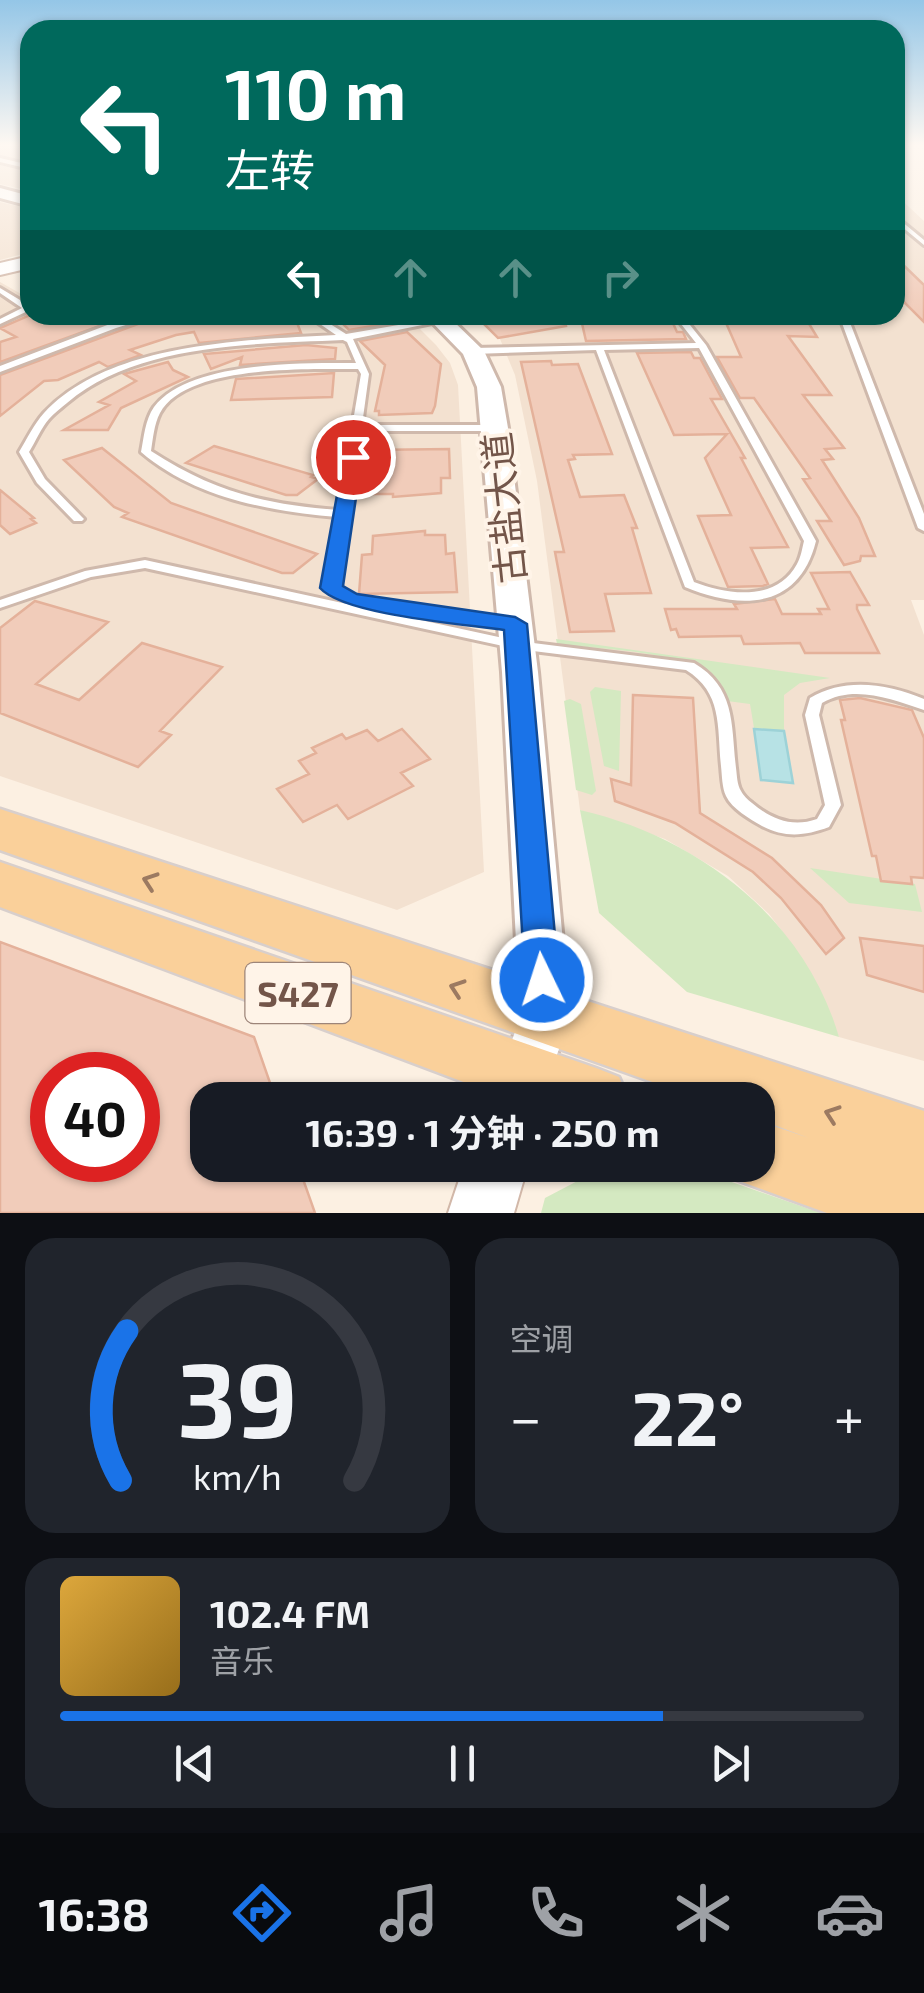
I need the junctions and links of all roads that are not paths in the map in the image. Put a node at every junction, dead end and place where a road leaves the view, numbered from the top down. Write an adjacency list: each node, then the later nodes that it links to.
1 (905, 227): 2 (lane)
2 (924, 244)
3 (117, 325): 14 (lane)
4 (327, 325): 9 (lane)
5 (402, 325): 9 (lane)
6 (447, 325): 12 (street, 古盐大道)
7 (686, 325): 10 (lane)
8 (847, 325): 19 (lane)
9 (346, 337): 13 (lane); 18 (lane)
10 (702, 345): 11 (lane); 11 (lane)
11 (599, 348): 12 (lane)
12 (473, 351): 16 (street, 古盐大道)
13 (362, 366): 15 (lane); 17 (lane)
14 (0, 370)
15 (358, 428): 16 (lane); 17 (lane)
16 (495, 428): 21 (street, 古盐大道)
17 (344, 514): 21 (lane)
18 (78, 519)
19 (924, 528)
20 (0, 604): 21 (lane)
21 (516, 635): 22 (lane); 25 (street, 古盐大道)
22 (924, 706)
23 (0, 829): 25 (main road, S427, one-way to 23)
24 (0, 884): 26 (main road, S427)
25 (545, 1018): 27 (street, 古盐大道); 28 (main road, S427, one-way to 25)
26 (506, 1082)
27 (523, 1082)
28 (924, 1146)
29 (775, 1160): 31 (main road)
30 (491, 1182): 32 (main road)
31 (924, 1211)
32 (481, 1213)

